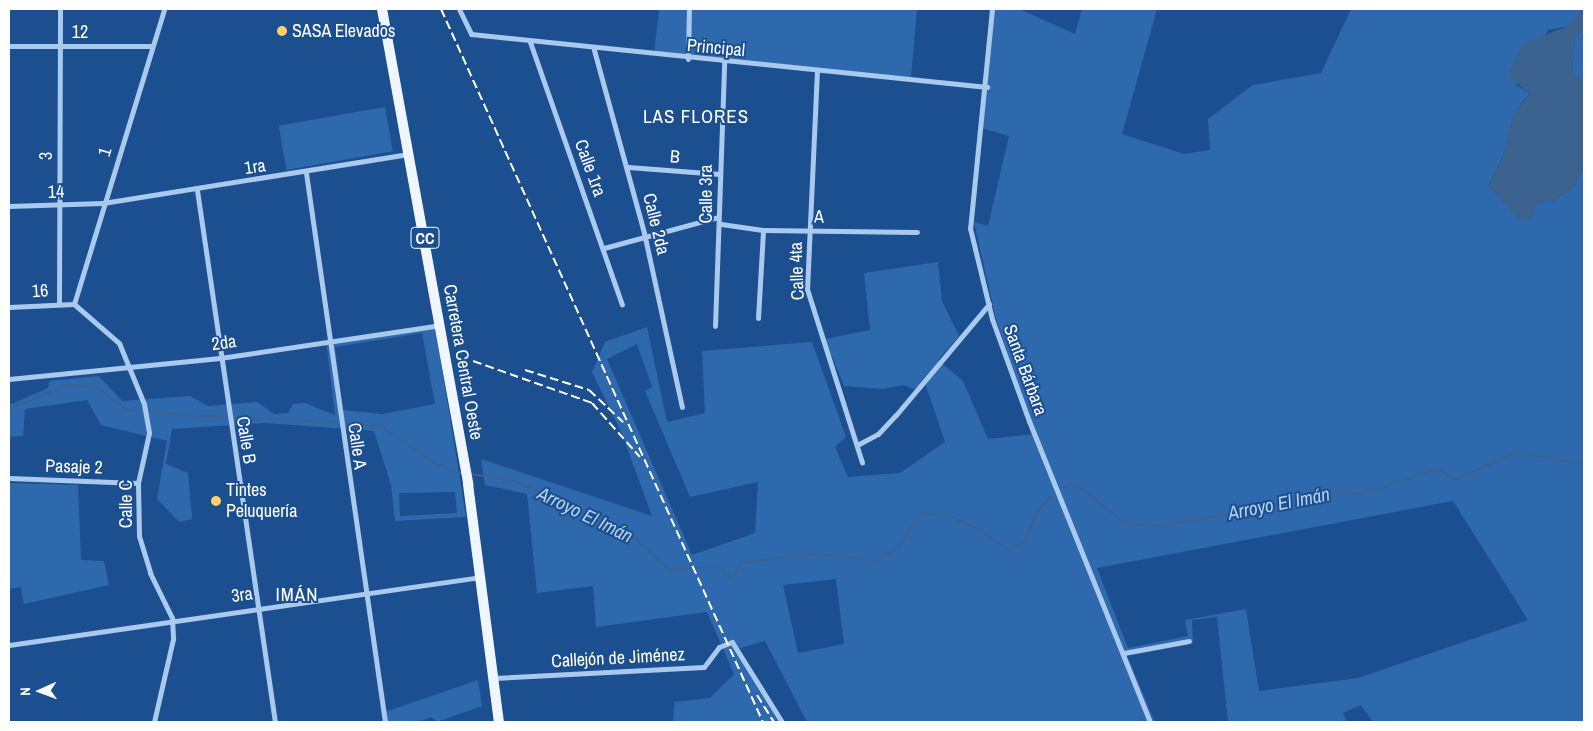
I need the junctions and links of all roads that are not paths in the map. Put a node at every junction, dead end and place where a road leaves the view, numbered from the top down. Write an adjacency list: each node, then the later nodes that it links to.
1 (60, 9): 9 (street, 3)
2 (164, 9): 10 (street, 1)
3 (382, 9): 16 (main road, Carretera Central Oeste / CC)
4 (459, 9): 7 (street, Principal)
5 (689, 9): 12 (street)
6 (992, 9): 15 (street, Santa Bárbara)
7 (530, 42): 11 (street, Principal); 30 (street, Calle 1ra)
8 (9, 46): 9 (street, 12)
9 (60, 46): 10 (street, 12); 23 (street, 3)
10 (151, 46): 21 (street, 1)
11 (594, 50): 12 (street, Principal); 17 (street, Calle 2da)
12 (688, 59): 13 (street, Principal)
13 (724, 62): 14 (street, Principal); 19 (street, Calle 3ra)
14 (817, 70): 15 (street, Principal); 27 (street, Calle 4ta)
15 (987, 87): 34 (street, Santa Bárbara)
16 (410, 154): 18 (street, 1ra); 37 (main road, Carretera Central Oeste / CC)
17 (628, 167): 19 (street, B); 29 (street, Calle 2da)
18 (306, 173): 20 (street, 1ra); 39 (street, Calle A)
19 (720, 174): 24 (street, Calle 3ra)
20 (197, 190): 21 (street, 1ra); 40 (street, Calle B)
21 (103, 204): 23 (street, 14); 32 (street, 1)
22 (9, 206): 23 (street, 14)
23 (60, 206): 31 (street, 3)
24 (718, 217): 25 (street, Calle 3ra); 29 (street)
25 (720, 224): 26 (street, A); 38 (street, Calle 3ra)
26 (763, 230): 27 (street, A); 36 (street)
27 (809, 231): 28 (street, A); 44 (street, Calle 4ta)
28 (917, 232)
29 (644, 233): 30 (street); 43 (street, Calle 2da)
30 (604, 248): 33 (street, Calle 1ra)
31 (59, 303): 32 (street, 16); 35 (street, 16)
32 (74, 304): 41 (street, Calle C)
33 (622, 304)
34 (988, 304): 44 (street); 54 (street, Santa Bárbara)
35 (9, 307)
36 (758, 318)
37 (442, 325): 39 (street, 2da); 48 (main road, Carretera Central Oeste / CC)
38 (715, 326)
39 (328, 342): 40 (street, 2da); 49 (street, Calle A)
40 (220, 358): 41 (street, 2da); 50 (street, Calle B)
41 (130, 368): 42 (street, 2da); 47 (street, Calle C)
42 (9, 379)
43 (682, 406)
44 (859, 444): 45 (street, Calle 4ta)
45 (862, 462)
46 (9, 478): 47 (street, Pasaje 2)
47 (138, 483): 51 (street, Calle C)
48 (480, 576): 49 (street, 3ra); 55 (main road, Carretera Central Oeste / CC)
49 (366, 592): 50 (street, 3ra); 58 (street, Calle A)
50 (257, 607): 51 (street, 3ra); 57 (street, Calle B)
51 (172, 618): 53 (street, 3ra); 56 (street, Calle C)
52 (1190, 641): 54 (street)
53 (9, 645)
54 (1124, 653): 61 (street, Santa Bárbara)
55 (494, 678): 59 (main road, Carretera Central Oeste / CC); 60 (street, Callejón de Jiménez)
56 (154, 722)
57 (275, 722)
58 (385, 722)
59 (499, 722)
60 (782, 722)
61 (1150, 722)

